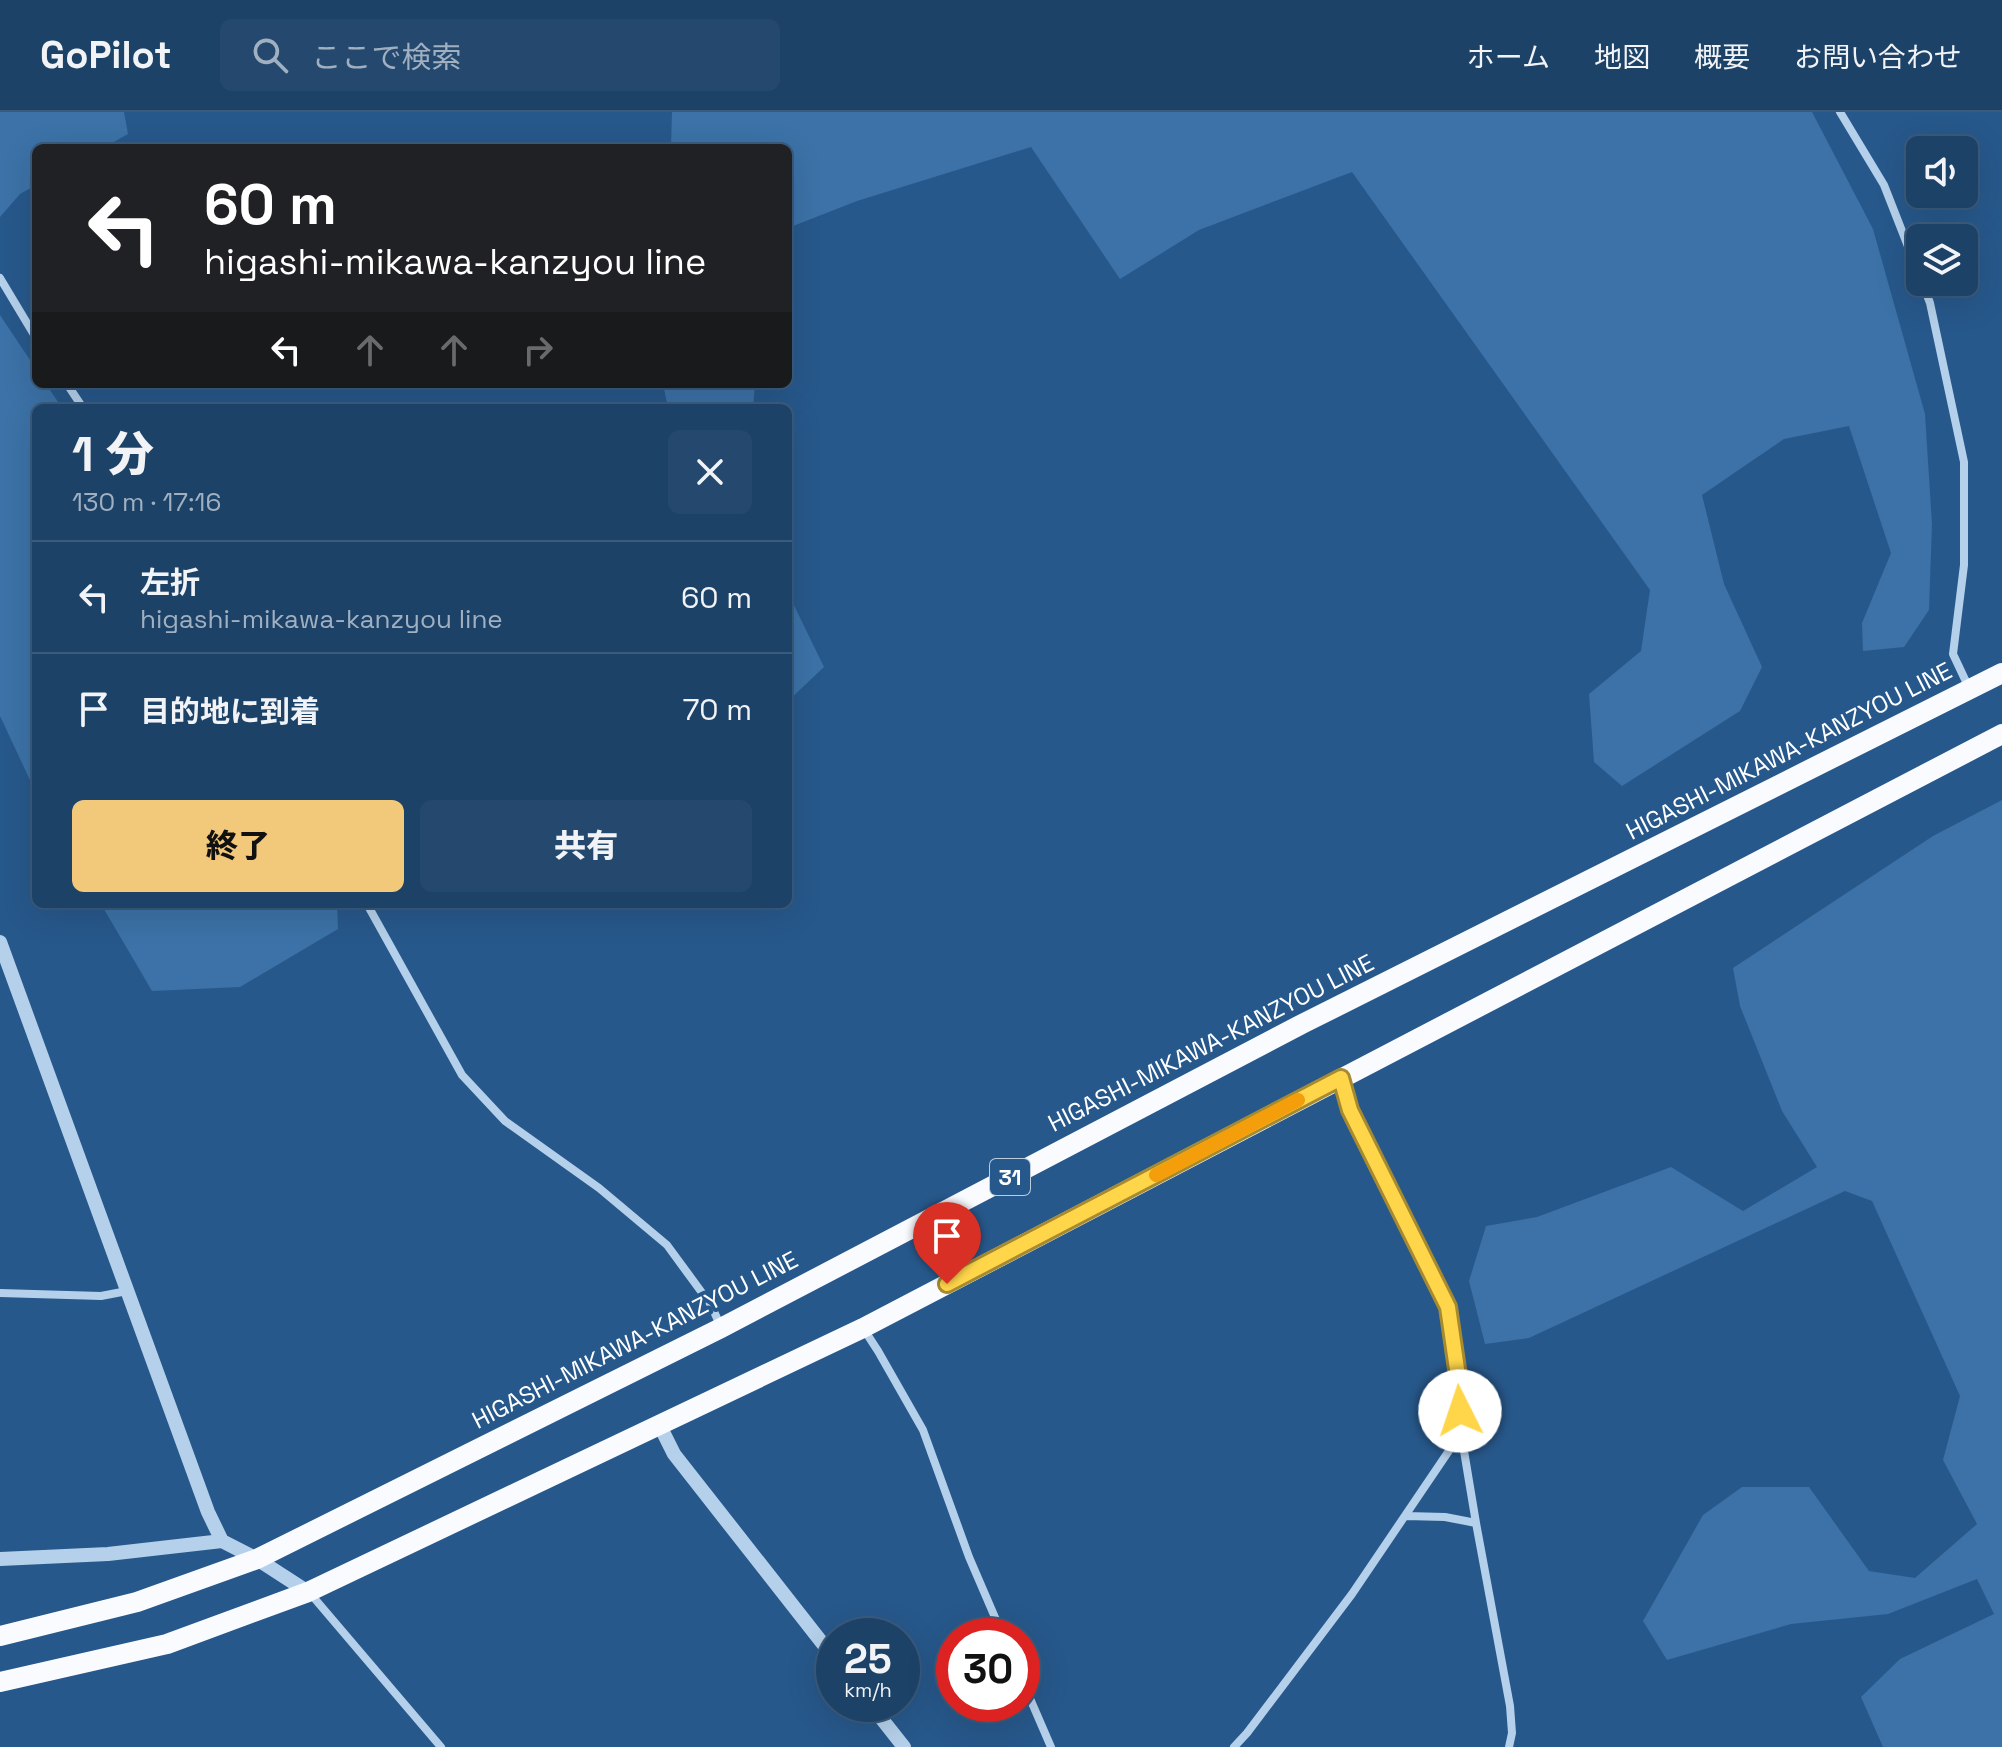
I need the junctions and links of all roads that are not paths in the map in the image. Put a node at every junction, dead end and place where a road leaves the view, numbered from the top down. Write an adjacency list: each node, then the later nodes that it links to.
1 (1840, 112): 2 (street)
2 (1906, 241)
3 (0, 278): 5 (street)
4 (1927, 296): 7 (street)
5 (32, 331)
6 (2002, 673): 7 (main road, HIGASHI-MIKAWA-KANZYOU LINE / 31)
7 (1970, 689): 14 (main road, HIGASHI-MIKAWA-KANZYOU LINE / 31)
8 (2002, 734): 11 (main road)
9 (369, 908): 14 (street)
10 (0, 942): 12 (street)
11 (1341, 1078): 15 (main road); 17 (street)
12 (127, 1291): 13 (street); 20 (street)
13 (0, 1293)
14 (721, 1328): 22 (main road, HIGASHI-MIKAWA-KANZYOU LINE / 31)
15 (863, 1328): 16 (main road); 24 (street)
16 (659, 1424): 23 (main road); 25 (street)
17 (1461, 1433): 18 (street); 19 (street)
18 (1406, 1516): 19 (street); 33 (street)
19 (1476, 1523): 34 (street)
20 (222, 1541): 21 (street); 22 (street)
21 (0, 1559)
22 (257, 1559): 23 (street); 26 (main road, HIGASHI-MIKAWA-KANZYOU LINE / 31)
23 (308, 1592): 27 (main road); 30 (street)
24 (995, 1618)
25 (816, 1635)
26 (0, 1636)
27 (0, 1682)
28 (884, 1722): 31 (street)
29 (1040, 1722): 32 (street)
30 (441, 1747)
31 (904, 1747)
32 (1051, 1747)
33 (1234, 1747)
34 (1509, 1747)

